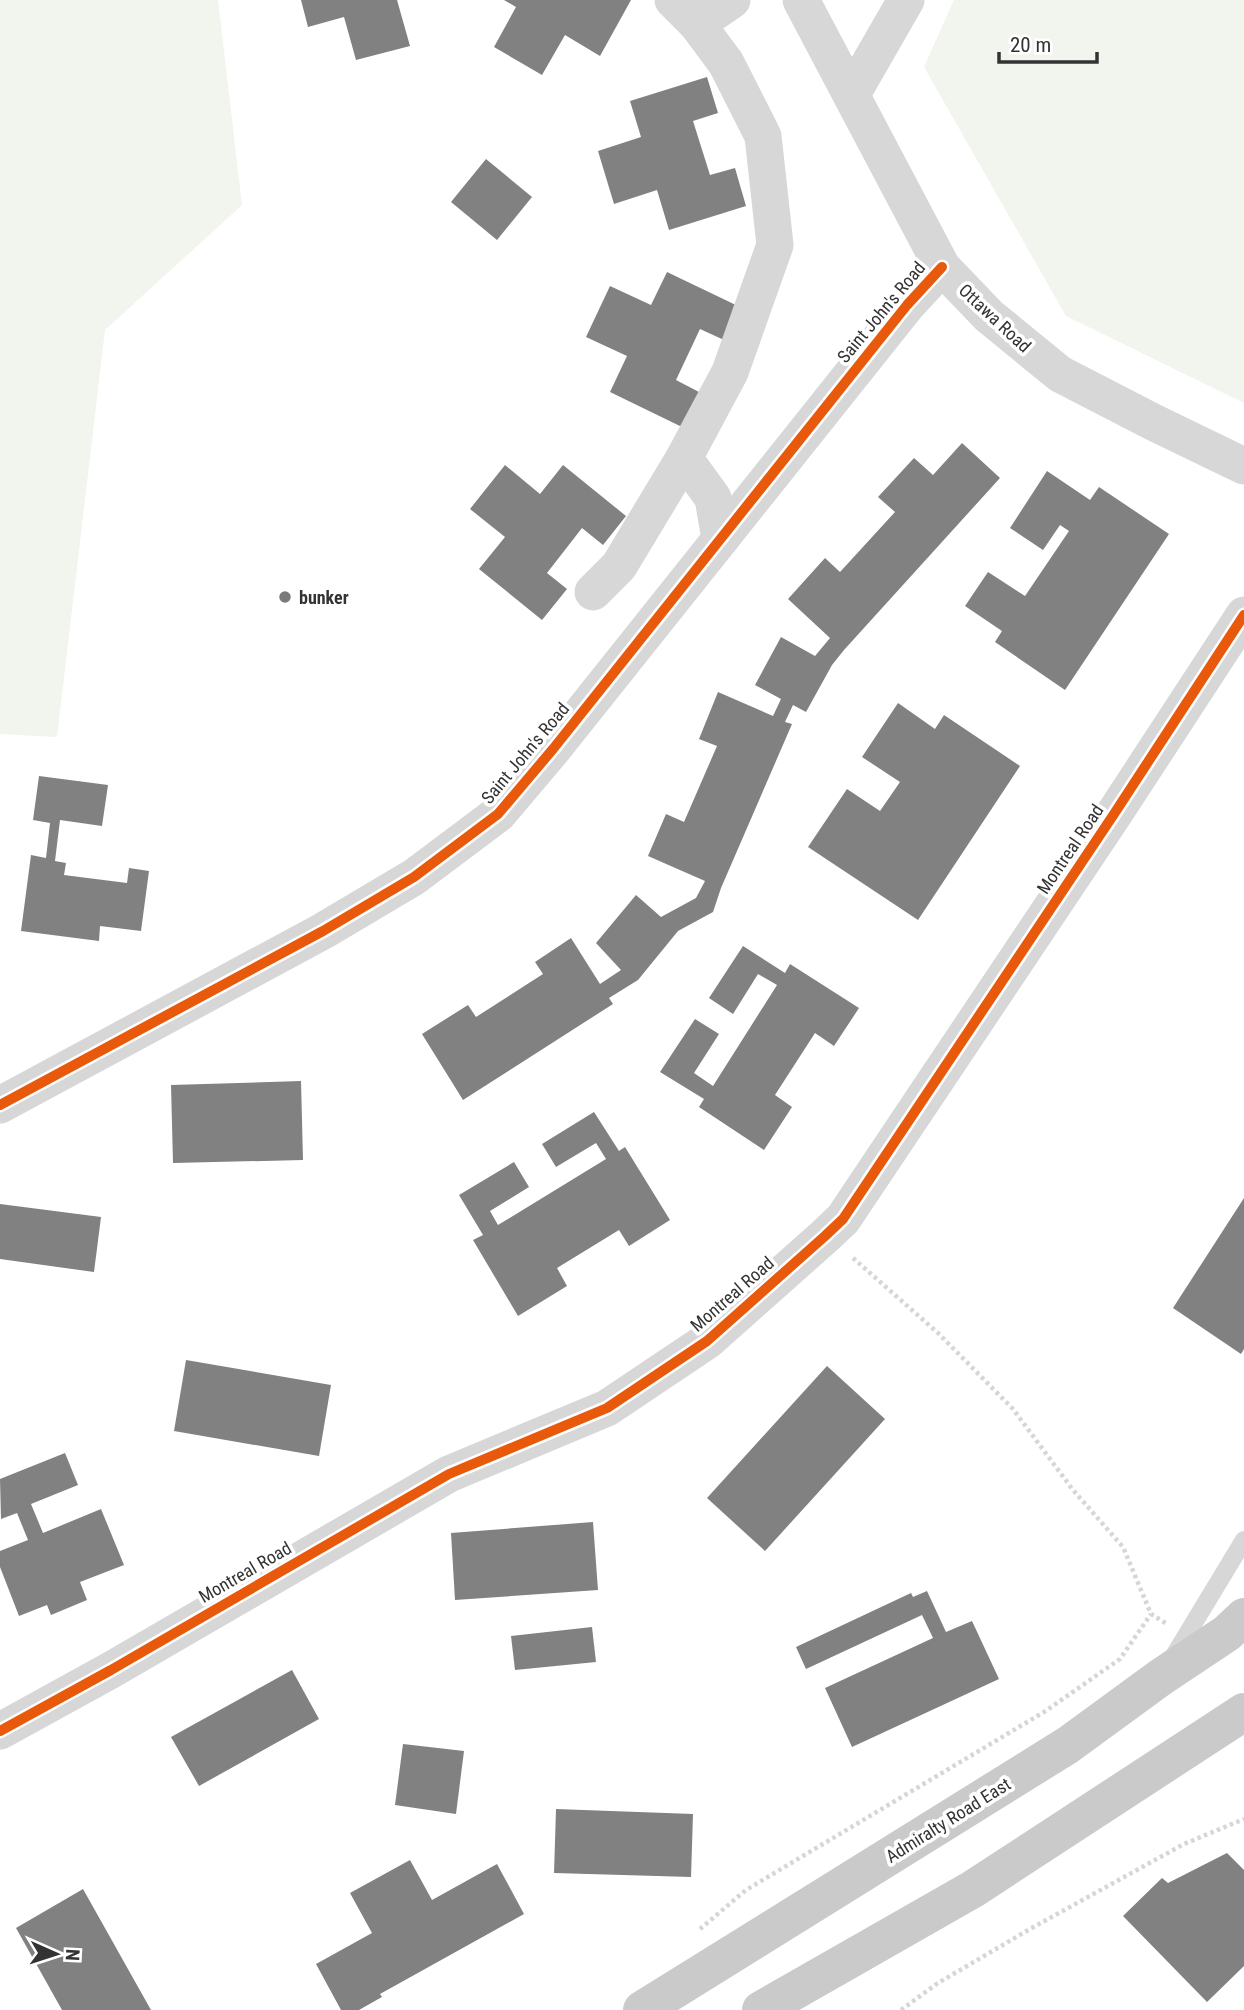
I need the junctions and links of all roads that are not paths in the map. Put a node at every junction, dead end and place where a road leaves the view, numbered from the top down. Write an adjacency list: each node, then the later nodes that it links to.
1 (732, 0): 4 (street)
2 (801, 0): 5 (street, Ottawa Road)
3 (906, 0): 5 (street)
4 (685, 12): 7 (street)
5 (852, 94): 6 (street, Ottawa Road)
6 (942, 267): 8 (street, Ottawa Road); 9 (street, Saint John's Road)
7 (684, 458): 9 (street); 10 (street)
8 (1244, 466)
9 (720, 539): 12 (street, Saint John's Road)
10 (593, 592)
11 (1244, 615): 17 (street, Montreal Road)
12 (0, 1105)
13 (1244, 1540): 15 (lane)
14 (1244, 1617): 15 (main road, Admiralty Road East)
15 (1161, 1677): 18 (main road, Admiralty Road East)
16 (1244, 1712): 19 (main road)
17 (0, 1731)
18 (642, 2010)
19 (761, 2010)

